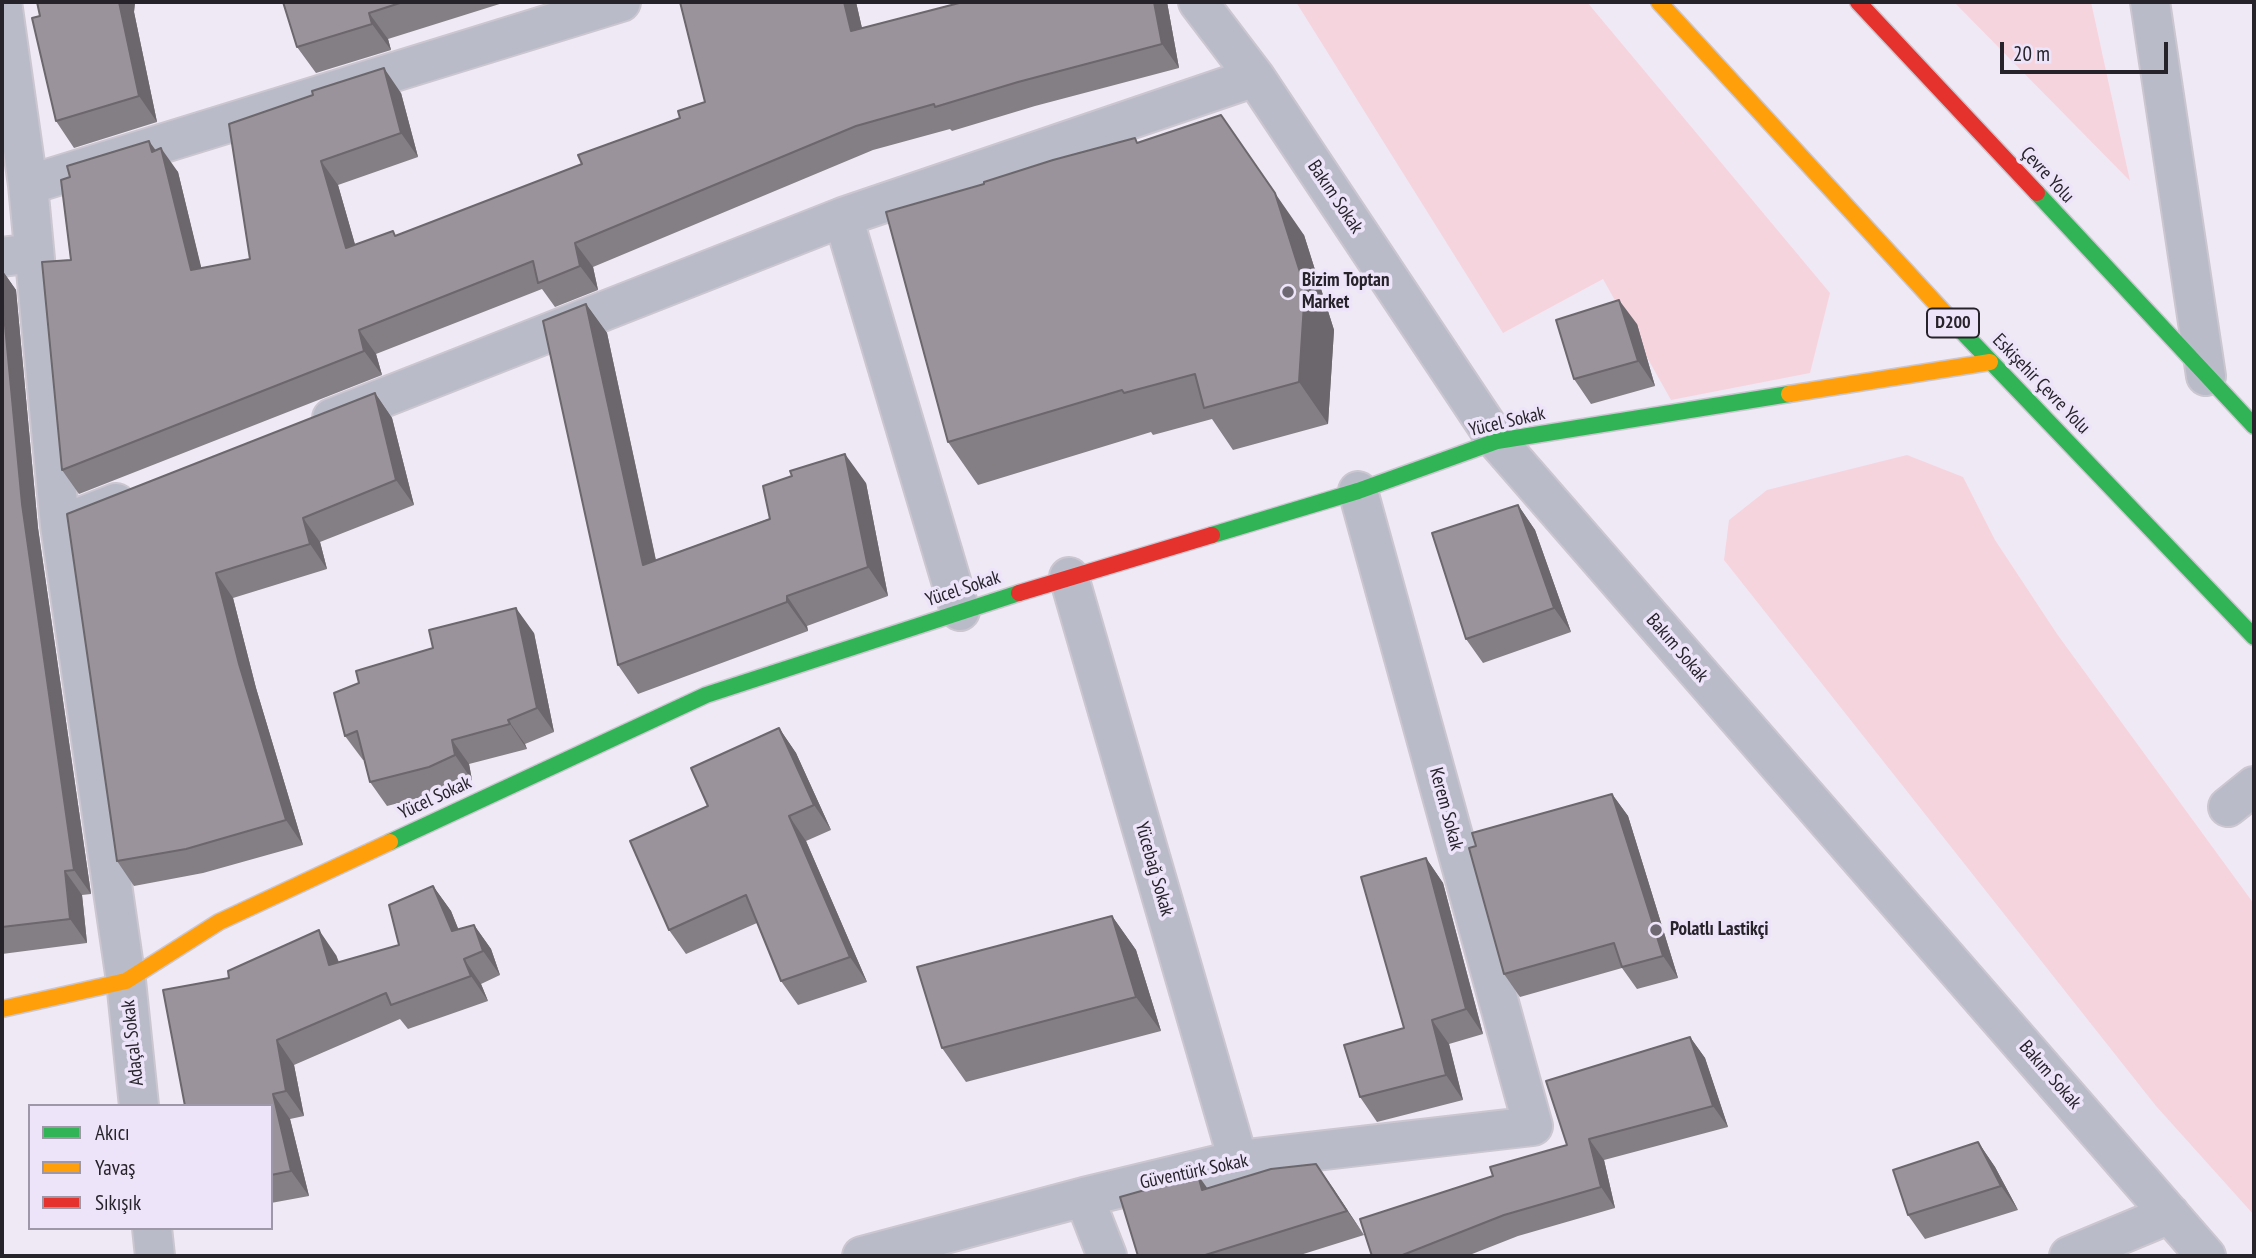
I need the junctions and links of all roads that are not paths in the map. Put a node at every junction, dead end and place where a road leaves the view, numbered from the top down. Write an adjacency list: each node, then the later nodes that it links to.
1 (2, 2): 8 (street, Adaçal Sokak)
2 (621, 2): 8 (street)
3 (1198, 2): 7 (street, Bakım Sokak)
4 (1659, 2): 11 (main road, Eskişehir Çevre Yolu / D200)
5 (1858, 2): 12 (main road, Çevre Yolu)
6 (2150, 2): 12 (street)
7 (1255, 76): 9 (street); 15 (street, Bakım Sokak)
8 (28, 185): 10 (street, Adaçal Sokak)
9 (843, 217): 14 (street); 20 (street)
10 (18, 255): 18 (street, Adaçal Sokak)
11 (1990, 362): 15 (main road, Yücel Sokak); 21 (main road, Eskişehir Çevre Yolu / D200)
12 (2206, 376): 13 (main road)
13 (2254, 426)
14 (306, 428)
15 (1497, 441): 17 (main road, Yücel Sokak); 28 (street, Bakım Sokak)
16 (151, 490): 18 (street)
17 (1358, 491): 19 (main road, Yücel Sokak); 25 (street, Kerem Sokak)
18 (60, 525): 22 (street, Adaçal Sokak)
19 (1069, 577): 20 (main road, Yücel Sokak); 26 (street, Yücebağ Sokak)
20 (960, 611): 22 (main road, Yücel Sokak)
21 (2254, 637)
22 (126, 981): 23 (main road, Yücel Sokak); 24 (street, Adaçal Sokak)
23 (2, 1009)
24 (139, 1104)
25 (1533, 1126): 26 (street, Güventürk Sokak)
26 (1238, 1160): 27 (street, Güventürk Sokak)
27 (1084, 1197): 31 (street, Güventürk Sokak); 32 (street)
28 (2170, 1214): 33 (street); 34 (street, Bakım Sokak)
29 (152, 1230): 30 (street)
30 (155, 1256)
31 (862, 1256)
32 (1107, 1256)
33 (2069, 1256)
34 (2206, 1256)

